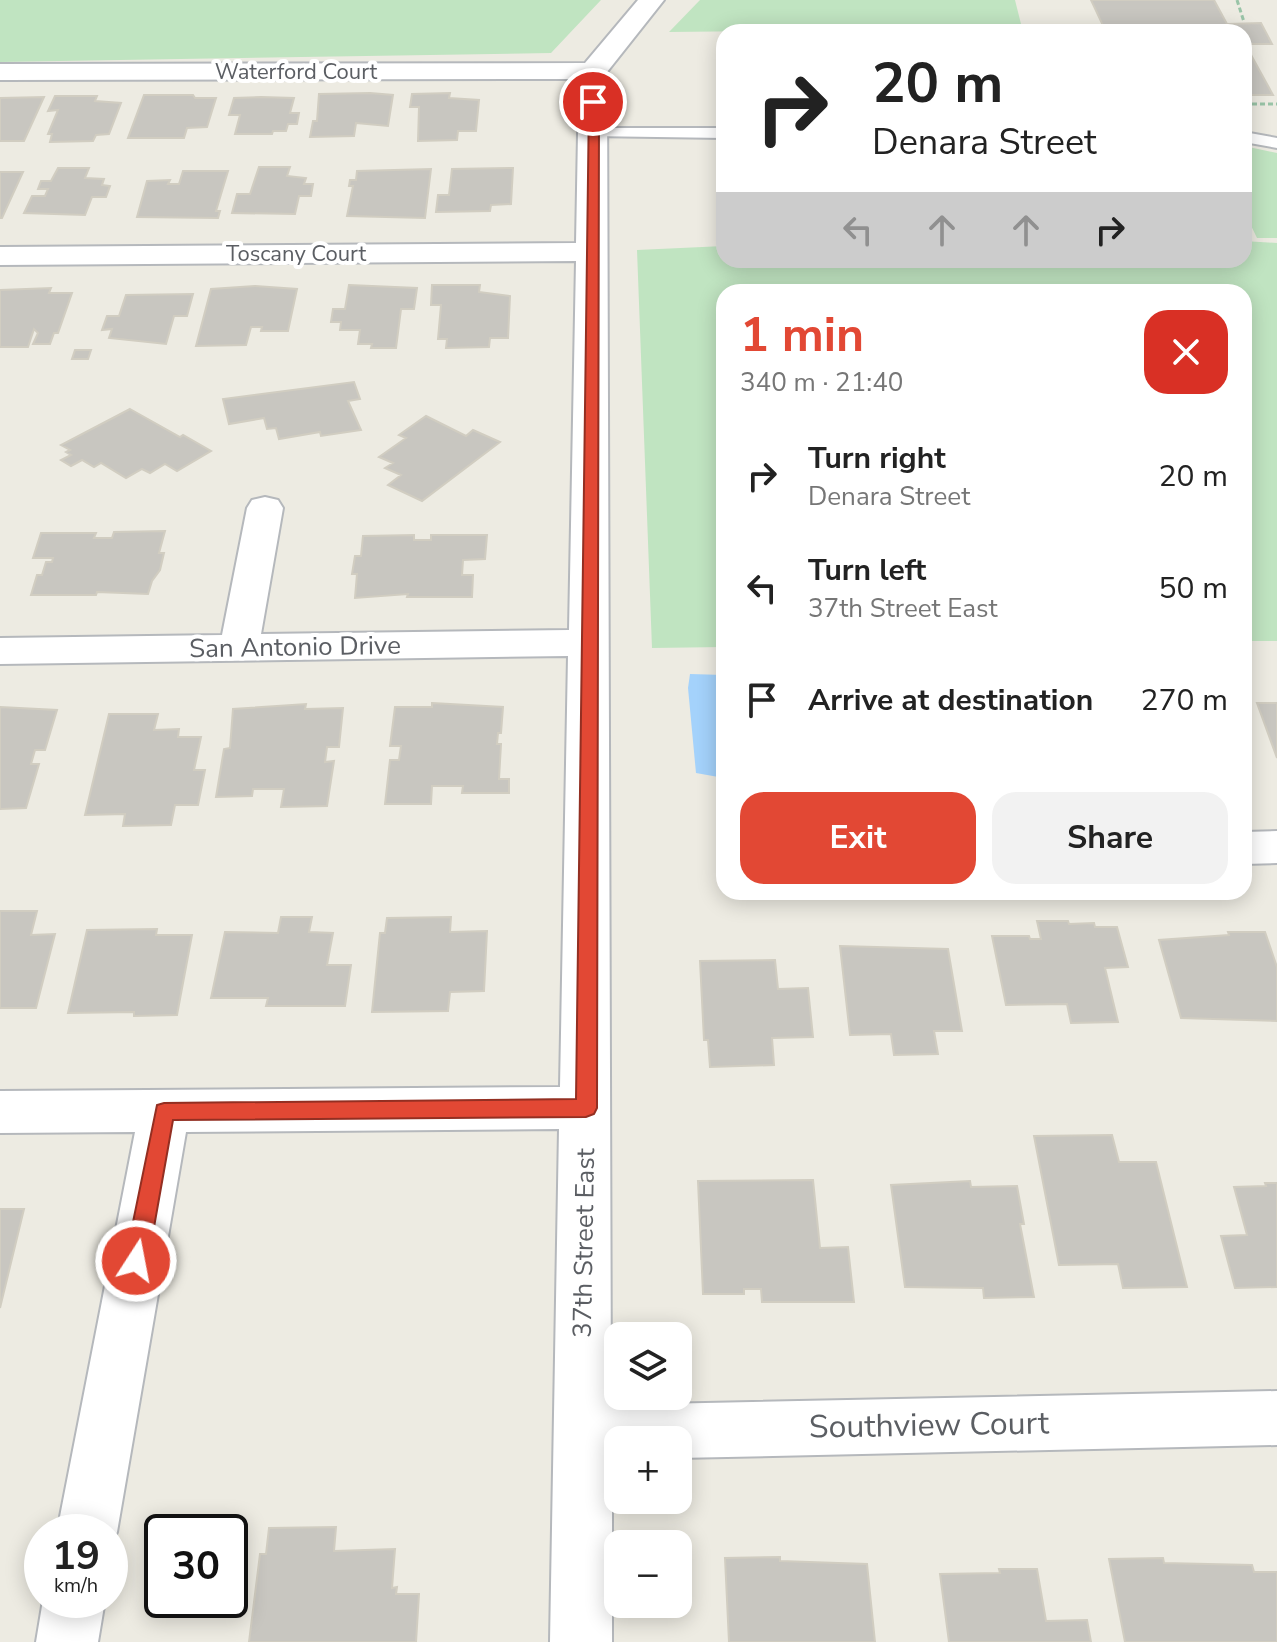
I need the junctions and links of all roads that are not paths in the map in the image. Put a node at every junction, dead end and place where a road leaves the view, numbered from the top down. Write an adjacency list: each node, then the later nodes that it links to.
1 (651, 0): 2 (street)
2 (593, 71): 3 (street, Waterford Court); 5 (street, 37th Street East)
3 (0, 72)
4 (1252, 131): 7 (lane)
5 (594, 133): 6 (lane); 10 (street, 37th Street East)
6 (716, 133)
7 (1277, 133)
8 (1252, 138): 9 (lane)
9 (1277, 143)
10 (592, 252): 11 (street, Toscany Court); 13 (street, 37th Street East)
11 (0, 256)
12 (265, 508): 14 (street)
13 (589, 643): 14 (street, San Antonio Drive); 18 (street, 37th Street East)
14 (239, 648): 15 (street, San Antonio Drive)
15 (0, 651)
16 (1277, 847): 17 (street)
17 (1252, 848)
18 (586, 1108): 19 (street); 22 (street, 37th Street East)
19 (164, 1111): 20 (street); 23 (street)
20 (0, 1112)
21 (1277, 1418): 22 (street, Southview Court)
22 (581, 1433): 26 (street, 37th Street East)
23 (90, 1514)
24 (71, 1618): 25 (street)
25 (67, 1642)
26 (581, 1642)

